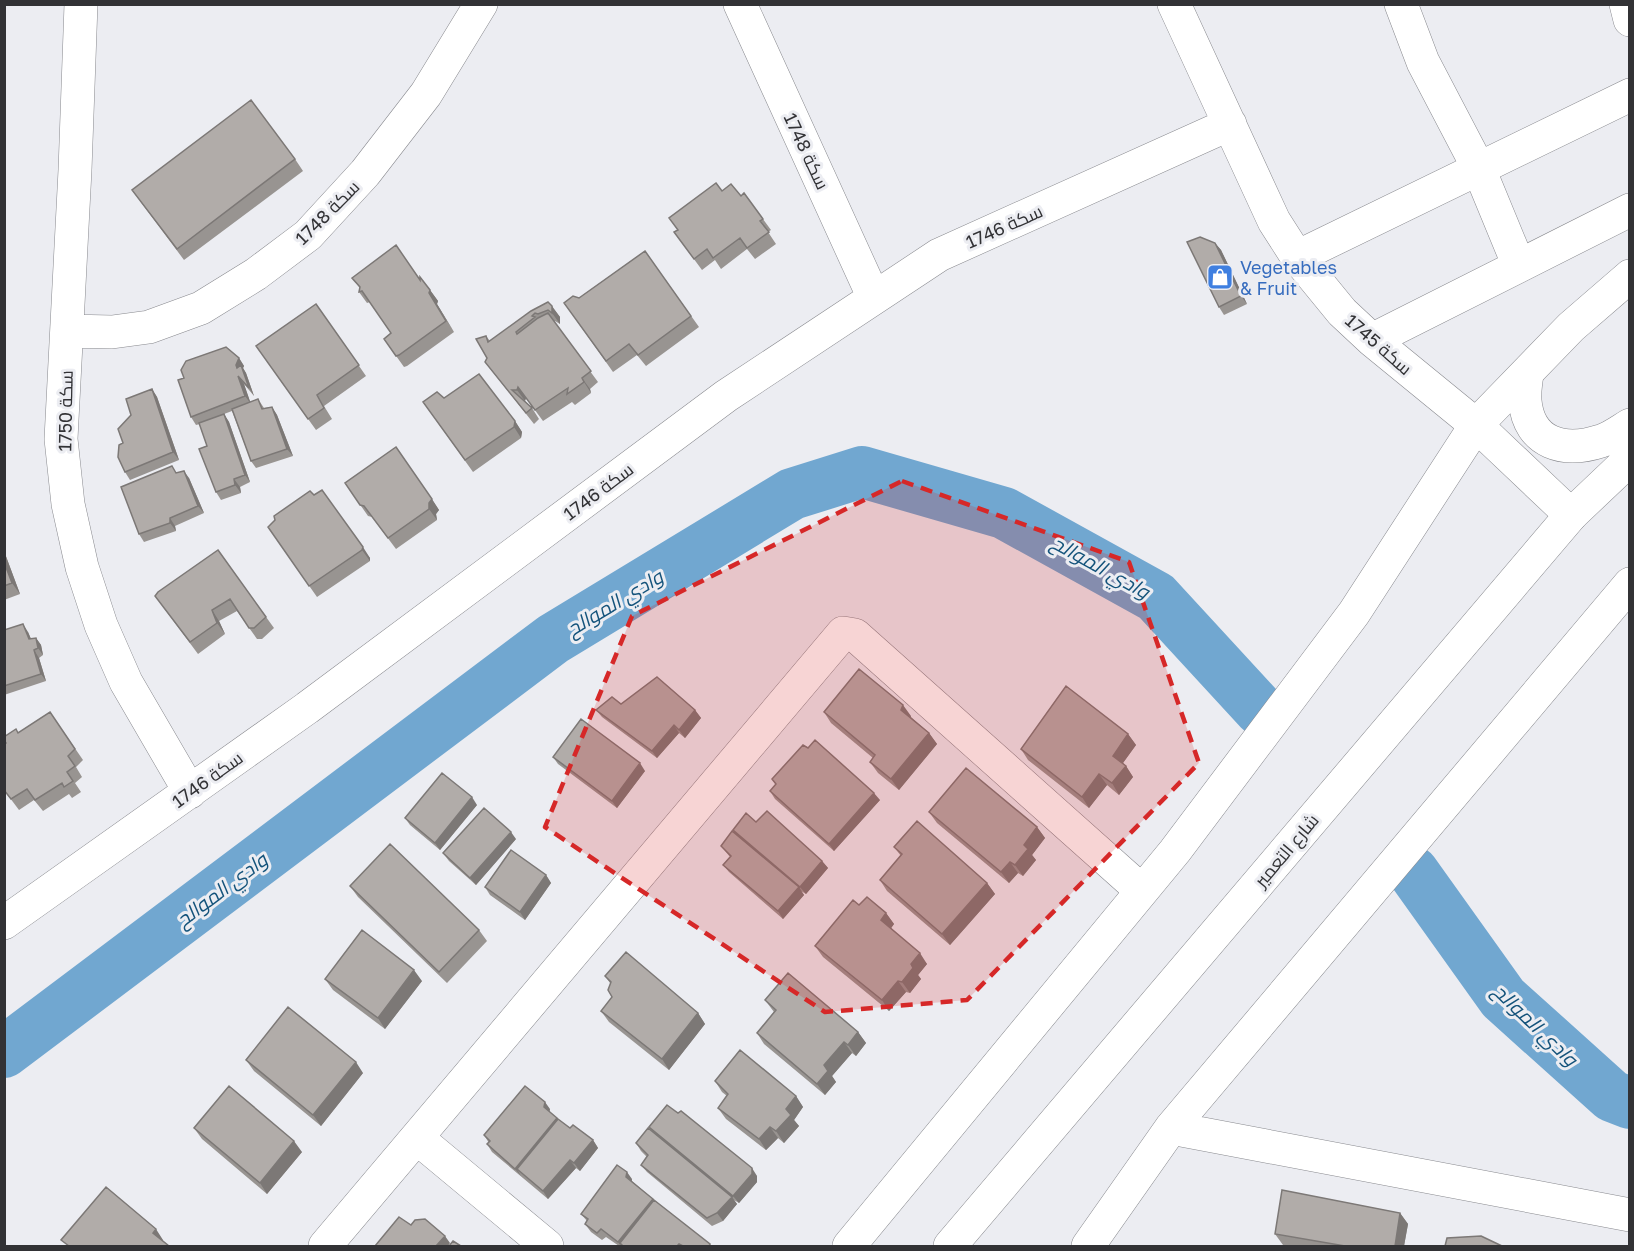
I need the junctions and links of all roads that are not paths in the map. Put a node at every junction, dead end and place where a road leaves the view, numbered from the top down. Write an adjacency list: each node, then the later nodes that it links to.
1 (81, 4): 16 (street, سكة 1750)
2 (481, 4): 16 (street, سكة 1748)
3 (740, 4): 15 (street, سكة 1748)
4 (1174, 4): 9 (street, سكة 1745)
5 (1401, 4): 10 (street)
6 (1626, 4): 7 (street)
7 (1629, 20)
8 (1629, 95): 10 (street)
9 (1230, 124): 12 (street, سكة 1745); 15 (street, سكة 1746)
10 (1479, 169): 12 (street); 13 (street)
11 (1629, 210): 13 (street)
12 (1297, 257): 17 (street, سكة 1745)
13 (1519, 266): 17 (street)
14 (1629, 276): 18 (street)
15 (874, 298): 24 (street, سكة 1746)
16 (68, 331): 24 (street, سكة 1750)
17 (1372, 340): 19 (street, سكة 1745)
18 (1527, 373): 19 (street); 20 (street)
19 (1476, 425): 22 (street, سكة 1745); 25 (street)
20 (1629, 426)
21 (1629, 459): 22 (street, شارع التعمير)
22 (1571, 515): 33 (street, شارع التعمير)
23 (1629, 584): 27 (street)
24 (190, 792): 26 (street, سكة 1746)
25 (1142, 891): 28 (street); 32 (street)
26 (4, 923)
27 (1171, 1128): 29 (street); 34 (street)
28 (417, 1138): 30 (street); 31 (street)
29 (1629, 1215)
30 (325, 1246)
31 (547, 1246)
32 (849, 1246)
33 (950, 1246)
34 (1088, 1246)

